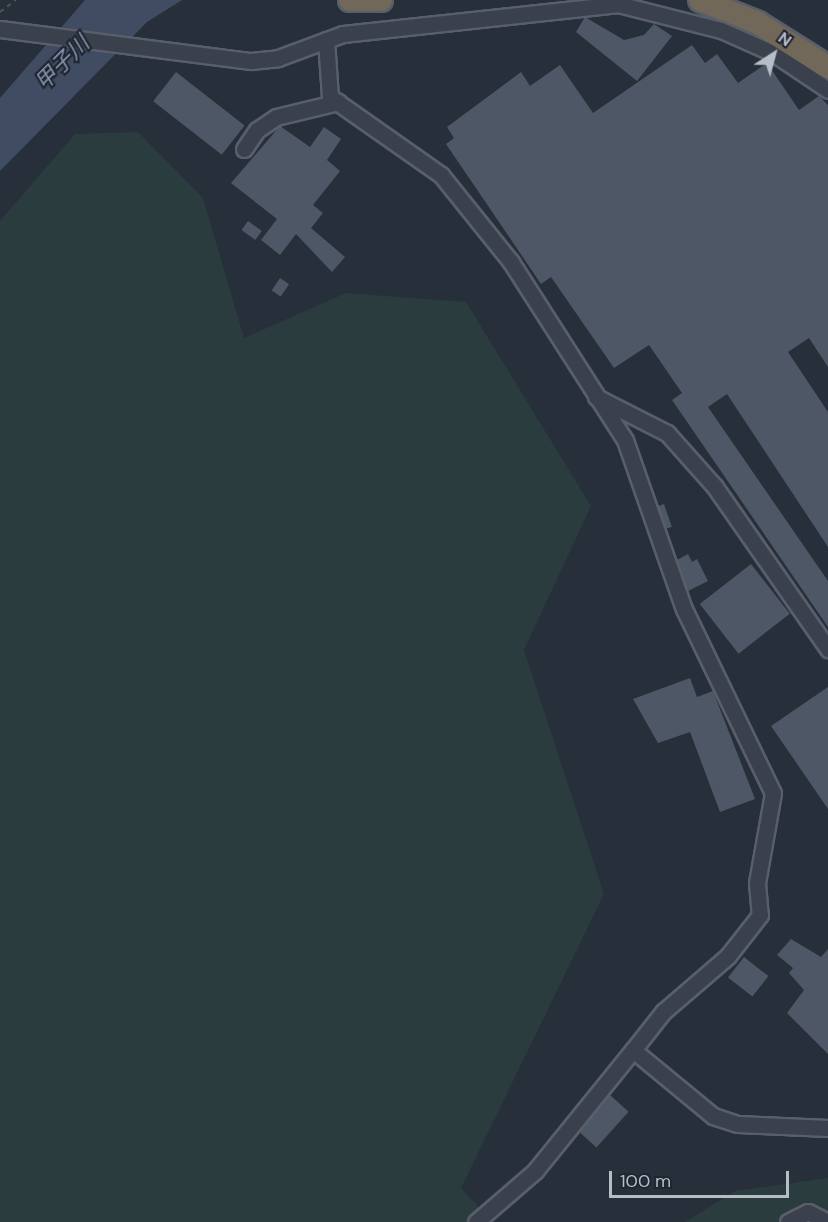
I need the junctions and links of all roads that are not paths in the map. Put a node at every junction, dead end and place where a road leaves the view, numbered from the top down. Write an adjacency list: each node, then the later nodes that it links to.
1 (350, 0): 2 (highway)
2 (381, 0)
3 (700, 0): 8 (highway)
4 (736, 0): 7 (highway)
5 (0, 29): 6 (street)
6 (326, 40): 9 (street); 10 (street)
7 (828, 53)
8 (828, 67)
9 (828, 90)
10 (338, 102): 11 (street); 12 (street)
11 (244, 149)
12 (596, 397): 13 (street); 14 (street)
13 (828, 649)
14 (633, 1050): 15 (street); 17 (street)
15 (828, 1128)
16 (828, 1221): 18 (street)
17 (476, 1222)
18 (788, 1222)

